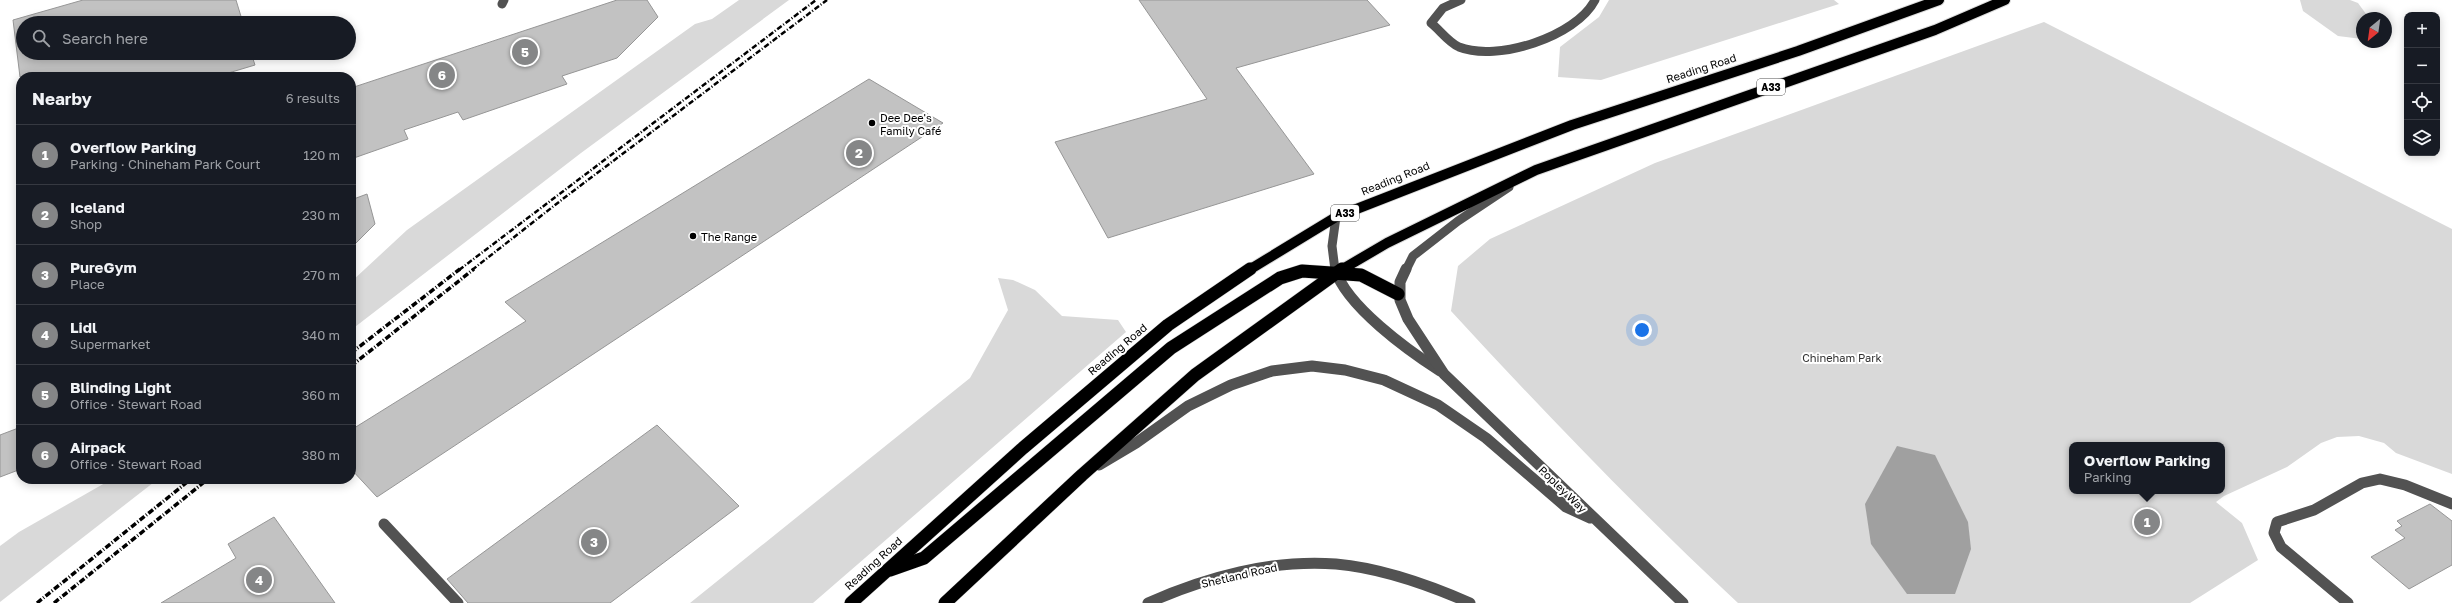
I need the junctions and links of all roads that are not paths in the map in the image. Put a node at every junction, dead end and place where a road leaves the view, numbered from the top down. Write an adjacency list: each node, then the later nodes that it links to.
1 (1461, 0): 2 (street)
2 (1596, 0)
3 (1939, 0): 6 (highway, Reading Road / A33)
4 (2005, 0): 5 (highway, A33)
5 (1536, 170): 7 (highway, A33); 8 (street)
6 (1336, 217): 7 (street, Popley Way); 14 (highway, Reading Road / A33)
7 (1336, 273): 8 (highway, A33); 9 (street, Popley Way); 10 (highway, A33); 14 (highway, A33)
8 (1398, 294): 9 (street, Popley Way)
9 (1444, 374): 12 (street, Popley Way)
10 (1082, 475): 12 (street); 17 (highway, A33)
11 (2452, 504): 21 (street)
12 (1596, 520): 20 (street, Popley Way)
13 (384, 524): 15 (street)
14 (883, 573): 16 (highway, Reading Road / A33)
15 (458, 603)
16 (851, 603)
17 (945, 603)
18 (1148, 603): 19 (street, Shetland Road)
19 (1470, 603)
20 (1683, 603)
21 (2348, 603)

